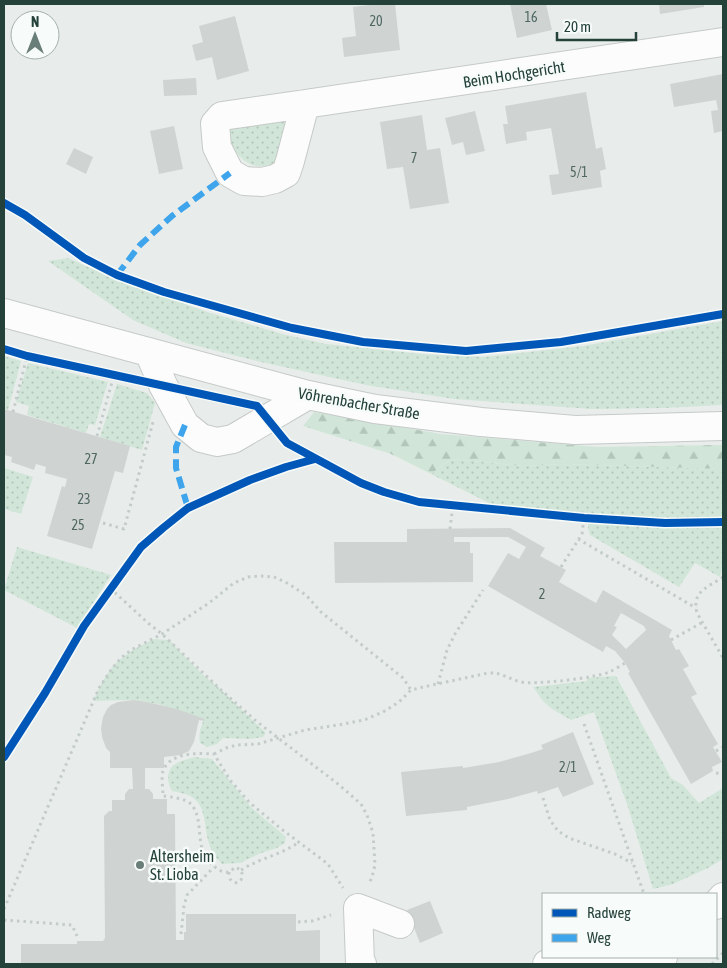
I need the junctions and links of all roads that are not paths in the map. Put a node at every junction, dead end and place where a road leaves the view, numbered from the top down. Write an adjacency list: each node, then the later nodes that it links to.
1 (723, 42): 2 (street, Beim Hochgericht)
2 (305, 104)
3 (4, 313): 4 (street, Vöhrenbacher Straße)
4 (149, 352): 5 (street, Vöhrenbacher Straße); 5 (street)
5 (308, 396): 6 (street, Vöhrenbacher Straße)
6 (723, 426)
7 (400, 924): 10 (street)
8 (582, 958): 11 (street)
9 (600, 958): 12 (street)
10 (362, 964)
11 (547, 964)
12 (636, 964)

